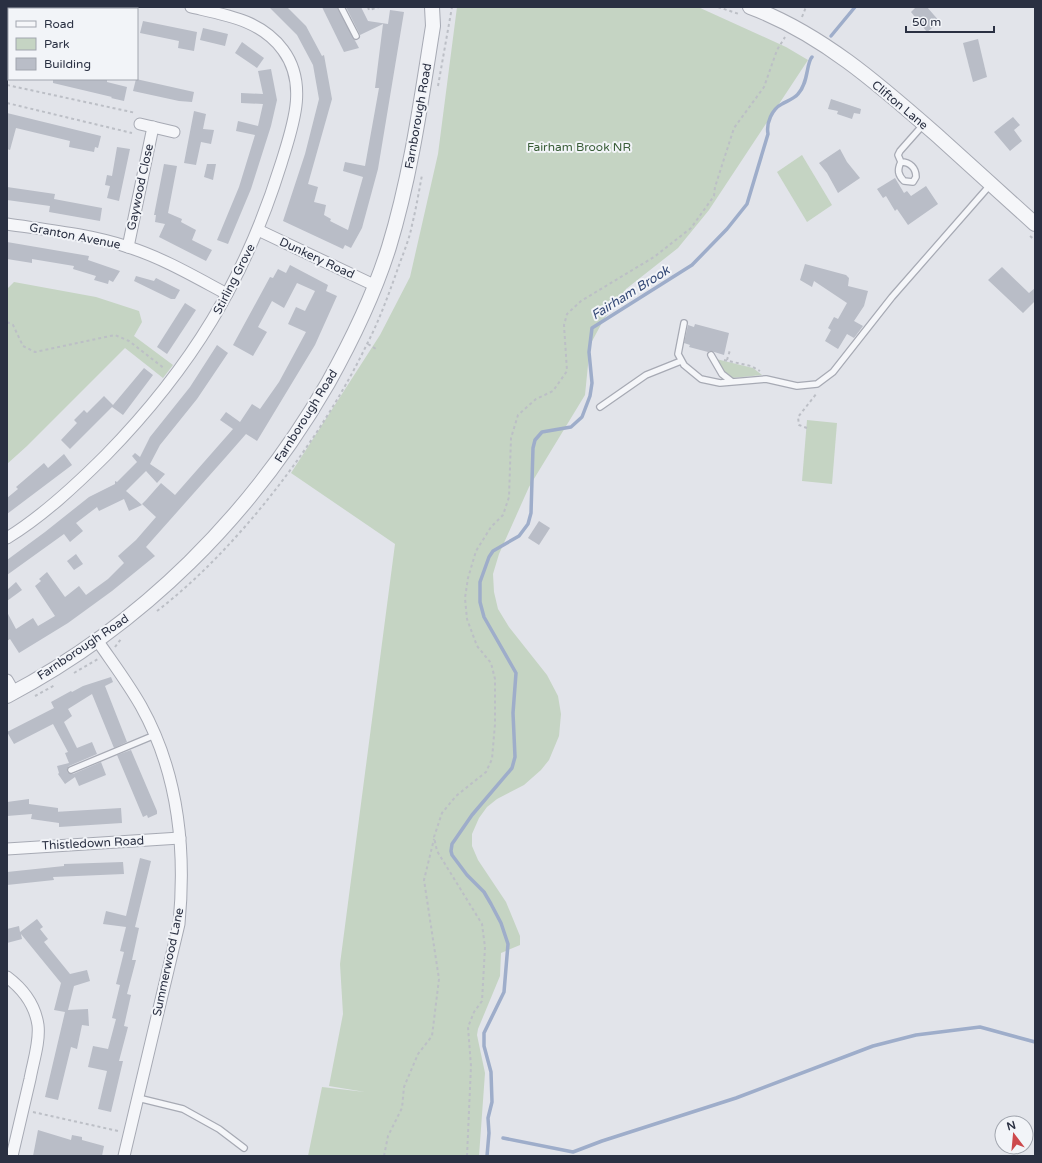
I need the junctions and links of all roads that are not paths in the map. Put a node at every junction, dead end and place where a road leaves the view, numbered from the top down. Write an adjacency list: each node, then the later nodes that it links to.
1 (191, 7): 16 (street, Stirling Grove)
2 (341, 7): 7 (lane)
3 (432, 7): 6 (street, Farnborough Road)
4 (441, 7): 6 (street, Farnborough Road)
5 (750, 7): 9 (street, Clifton Lane)
6 (433, 26): 18 (street, Farnborough Road)
7 (356, 36)
8 (138, 124): 10 (street, Gaywood Close)
9 (924, 124): 12 (lane); 13 (street, Clifton Lane)
10 (153, 127): 11 (street, Gaywood Close); 17 (street, Gaywood Close)
11 (174, 132)
12 (901, 162)
13 (991, 184): 15 (street, Clifton Lane); 23 (lane)
14 (7, 224): 17 (street, Granton Avenue)
15 (1035, 224)
16 (258, 230): 18 (street, Dunkery Road); 19 (street, Stirling Grove)
17 (128, 247): 19 (street, Granton Avenue)
18 (376, 286): 26 (street, Farnborough Road)
19 (227, 294): 25 (street, Stirling Grove)
20 (684, 323): 22 (lane)
21 (711, 356): 23 (lane)
22 (681, 361): 23 (lane); 24 (lane)
23 (734, 382)
24 (600, 407)
25 (7, 538)
26 (101, 638): 28 (street, Farnborough Road); 29 (street, Summerwood Lane)
27 (7, 680): 28 (street)
28 (10, 694)
29 (155, 735): 30 (lane); 31 (street, Summerwood Lane)
30 (71, 770)
31 (180, 838): 32 (street, Thistledown Road); 34 (street, Summerwood Lane)
32 (7, 849)
33 (7, 978): 36 (street)
34 (138, 1098): 35 (lane); 37 (street, Summerwood Lane)
35 (244, 1148)
36 (12, 1156)
37 (124, 1156)

